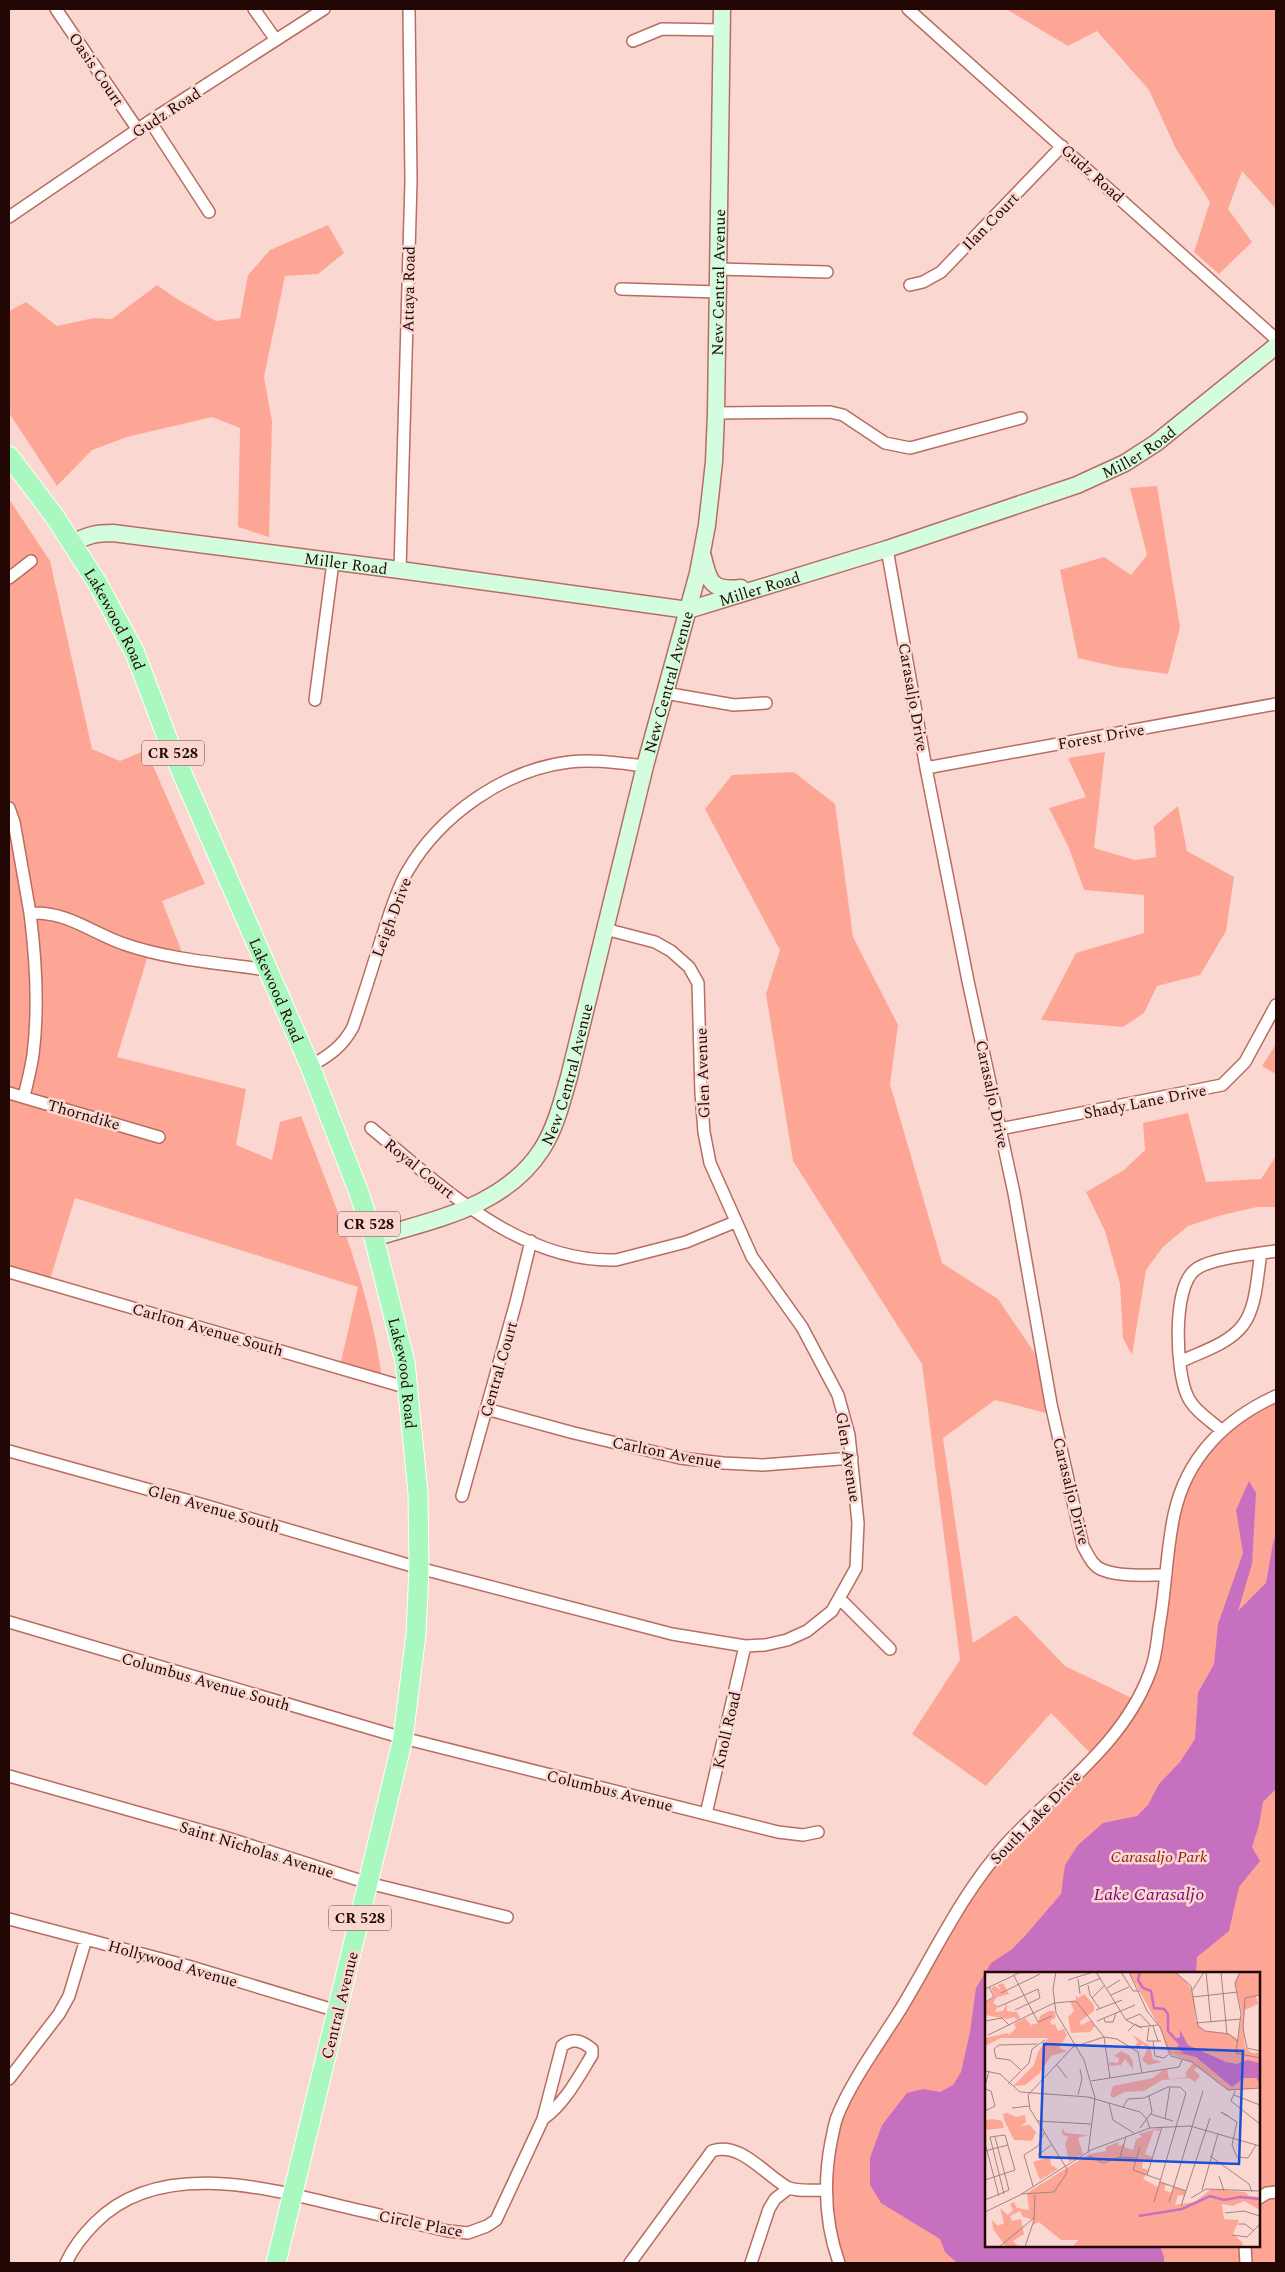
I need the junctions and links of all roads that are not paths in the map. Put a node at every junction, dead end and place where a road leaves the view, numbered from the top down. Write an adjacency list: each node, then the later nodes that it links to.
1 (56, 9): 11 (street, Oasis Court)
2 (254, 9): 8 (street)
3 (324, 9): 8 (street, Gudz Road)
4 (409, 9): 30 (street, Attaya Road)
5 (722, 9): 7 (street, New Central Avenue)
6 (908, 9): 12 (street, Gudz Road)
7 (721, 30): 9 (street); 15 (street, New Central Avenue)
8 (276, 40): 10 (street, Gudz Road)
9 (633, 41)
10 (150, 121): 11 (street, Gudz Road); 13 (street)
11 (138, 130): 14 (street, Gudz Road)
12 (1062, 146): 17 (street, Ilan Court); 20 (street, Gudz Road)
13 (209, 212)
14 (9, 217)
15 (718, 269): 16 (street); 19 (street, New Central Avenue)
16 (828, 272)
17 (910, 285)
18 (621, 289): 19 (street)
19 (718, 292): 22 (street, New Central Avenue)
20 (1276, 339)
21 (1276, 346): 26 (street, Miller Road)
22 (716, 413): 23 (street); 27 (street, New Central Avenue)
23 (1021, 418)
24 (9, 456): 25 (main road, Lakewood Road / CR 528)
25 (72, 544): 29 (street, Miller Road); 43 (main road, Lakewood Road / CR 528)
26 (887, 549): 32 (street, Miller Road); 39 (street, Carasaljo Drive)
27 (702, 552): 32 (street); 33 (street, New Central Avenue)
28 (31, 561): 31 (street)
29 (333, 562): 30 (street, Miller Road); 35 (street)
30 (400, 570): 33 (street, Miller Road)
31 (9, 578)
32 (770, 584): 33 (street, Miller Road)
33 (688, 610): 34 (street, New Central Avenue)
34 (666, 693): 36 (street); 38 (street, New Central Avenue)
35 (315, 700)
36 (766, 703)
37 (1276, 704): 39 (street, Forest Drive)
38 (645, 766): 42 (street, New Central Avenue); 45 (street, Leigh Drive)
39 (926, 768): 49 (street, Carasaljo Drive)
40 (9, 808): 41 (street)
41 (30, 913): 43 (street); 47 (street)
42 (605, 929): 51 (street, New Central Avenue); 52 (street, Glen Avenue)
43 (267, 970): 45 (main road, Lakewood Road / CR 528)
44 (1276, 1005): 49 (street, Shady Lane Drive)
45 (310, 1066): 53 (main road, Lakewood Road / CR 528)
46 (9, 1093): 47 (street, Thorndike)
47 (24, 1097): 50 (street, Thorndike)
48 (371, 1128): 51 (street, Royal Court)
49 (1000, 1129): 67 (street, Carasaljo Drive)
50 (159, 1137)
51 (469, 1208): 53 (street, New Central Avenue); 54 (street, Royal Court)
52 (735, 1222): 54 (street, Royal Court); 64 (street, Glen Avenue)
53 (374, 1238): 59 (main road, Lakewood Road / CR 528)
54 (531, 1241): 61 (street, Central Court)
55 (1276, 1251): 56 (street)
56 (1261, 1254): 58 (street); 58 (street)
57 (9, 1272): 59 (street, Carlton Avenue South)
58 (1180, 1362): 62 (street)
59 (408, 1388): 66 (main road, Lakewood Road / CR 528)
60 (1276, 1396): 62 (street, South Lake Drive)
61 (486, 1409): 64 (street, Carlton Avenue); 65 (street, Central Court)
62 (1221, 1430): 67 (street, South Lake Drive)
63 (9, 1451): 66 (street, Glen Avenue South)
64 (852, 1458): 68 (street, Glen Avenue)
65 (462, 1496)
66 (419, 1568): 70 (street, Glen Avenue); 72 (main road, Central Avenue / CR 528)
67 (1166, 1575): 84 (street, South Lake Drive)
68 (840, 1599): 70 (street, Glen Avenue); 71 (street)
69 (9, 1622): 72 (street, Columbus Avenue South)
70 (746, 1646): 74 (street, Knoll Road)
71 (890, 1649)
72 (403, 1738): 74 (street, Columbus Avenue); 76 (main road, Central Avenue / CR 528)
73 (9, 1776): 76 (street, Saint Nicholas Avenue)
74 (706, 1814): 75 (street, Columbus Avenue)
75 (818, 1832)
76 (368, 1883): 77 (street, Saint Nicholas Avenue); 80 (main road, Central Avenue / CR 528)
77 (507, 1917)
78 (9, 1919): 79 (street, Hollywood Avenue)
79 (86, 1939): 80 (street, Hollywood Avenue); 81 (street)
80 (337, 2011): 86 (main road, Central Avenue / CR 528)
81 (9, 2079)
82 (543, 2119): 82 (street, Circle Place); 86 (street, Circle Place)
83 (789, 2188): 84 (street); 91 (street); 92 (street)
84 (826, 2190): 93 (street, South Lake Drive)
85 (1276, 2192): 87 (street)
86 (293, 2194): 89 (street, Circle Place); 90 (main road, Central Avenue / CR 528)
87 (1260, 2197)
88 (1244, 2247): 94 (street)
89 (66, 2263)
90 (276, 2263)
91 (630, 2263)
92 (751, 2263)
93 (839, 2263)
94 (1246, 2263)

